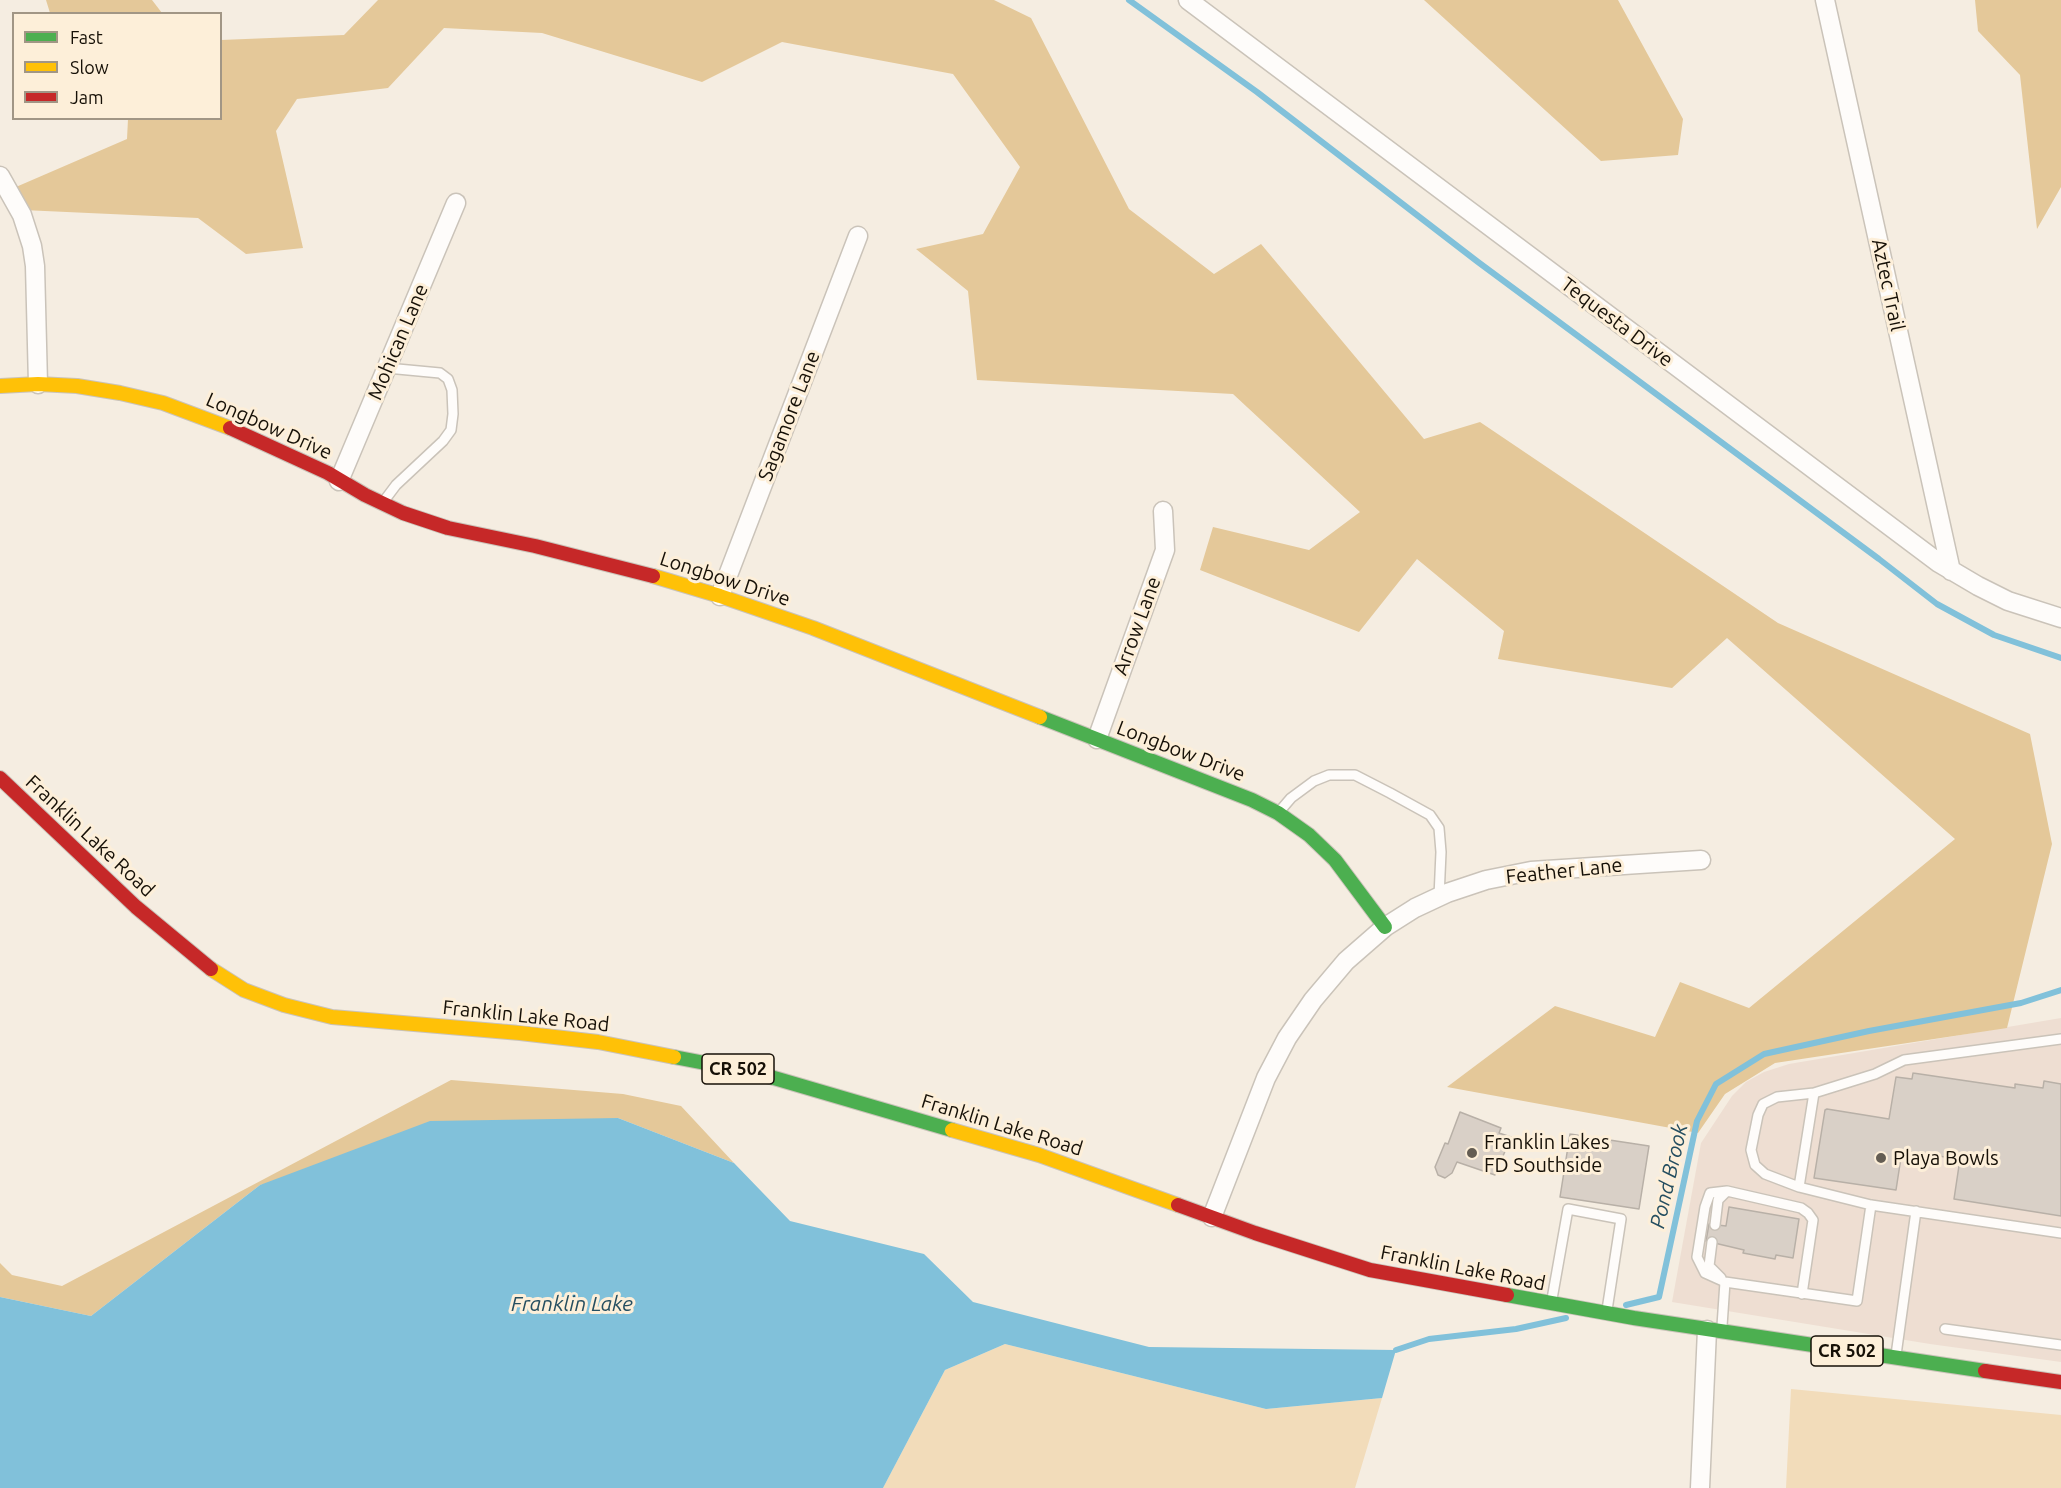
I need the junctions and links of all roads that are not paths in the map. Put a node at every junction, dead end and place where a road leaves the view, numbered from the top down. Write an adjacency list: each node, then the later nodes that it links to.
1 (1188, 0): 12 (street, Tequesta Drive)
2 (1825, 0): 12 (street, Aztec Trail)
3 (0, 176): 7 (street)
4 (456, 203): 6 (street, Mohican Lane)
5 (858, 236): 13 (street, Sagamore Lane)
6 (387, 368): 9 (street, Mohican Lane); 10 (lane)
7 (39, 384): 8 (main road, Longbow Drive); 9 (main road, Longbow Drive)
8 (0, 386)
9 (339, 481): 10 (main road, Longbow Drive)
10 (382, 503): 13 (main road, Longbow Drive)
11 (1163, 511): 15 (street, Arrow Lane)
12 (1951, 571): 14 (street, Tequesta Drive)
13 (720, 596): 15 (main road, Longbow Drive)
14 (2061, 618)
15 (1097, 739): 17 (main road, Longbow Drive)
16 (0, 778): 27 (main road, Franklin Lake Road / CR 502)
17 (1278, 813): 19 (lane); 20 (main road, Longbow Drive)
18 (1701, 860): 19 (street, Feather Lane)
19 (1439, 897): 20 (street, Feather Lane)
20 (1385, 927): 27 (street, Feather Lane)
21 (2061, 1039): 22 (lane)
22 (1814, 1093): 23 (lane); 23 (lane)
23 (1799, 1187): 25 (lane)
24 (1727, 1191): 28 (lane); 31 (lane); 32 (lane)
25 (1871, 1205): 26 (lane); 32 (lane)
26 (1916, 1211): 29 (lane); 38 (lane)
27 (1212, 1217): 33 (main road, Franklin Lake Road / CR 502)
28 (1715, 1225)
29 (2061, 1233)
30 (1712, 1242): 31 (lane)
31 (1725, 1282): 32 (lane); 36 (lane)
32 (1802, 1294)
33 (1551, 1305): 34 (main road, Franklin Lake Road / CR 502); 34 (lane)
34 (1607, 1314): 36 (main road, Franklin Lake Road / CR 502)
35 (1945, 1329): 37 (lane)
36 (1714, 1331): 38 (main road, Franklin Lake Road / CR 502); 40 (street)
37 (2061, 1345)
38 (1895, 1358): 39 (main road, Franklin Lake Road / CR 502)
39 (2061, 1382)
40 (1700, 1488)

